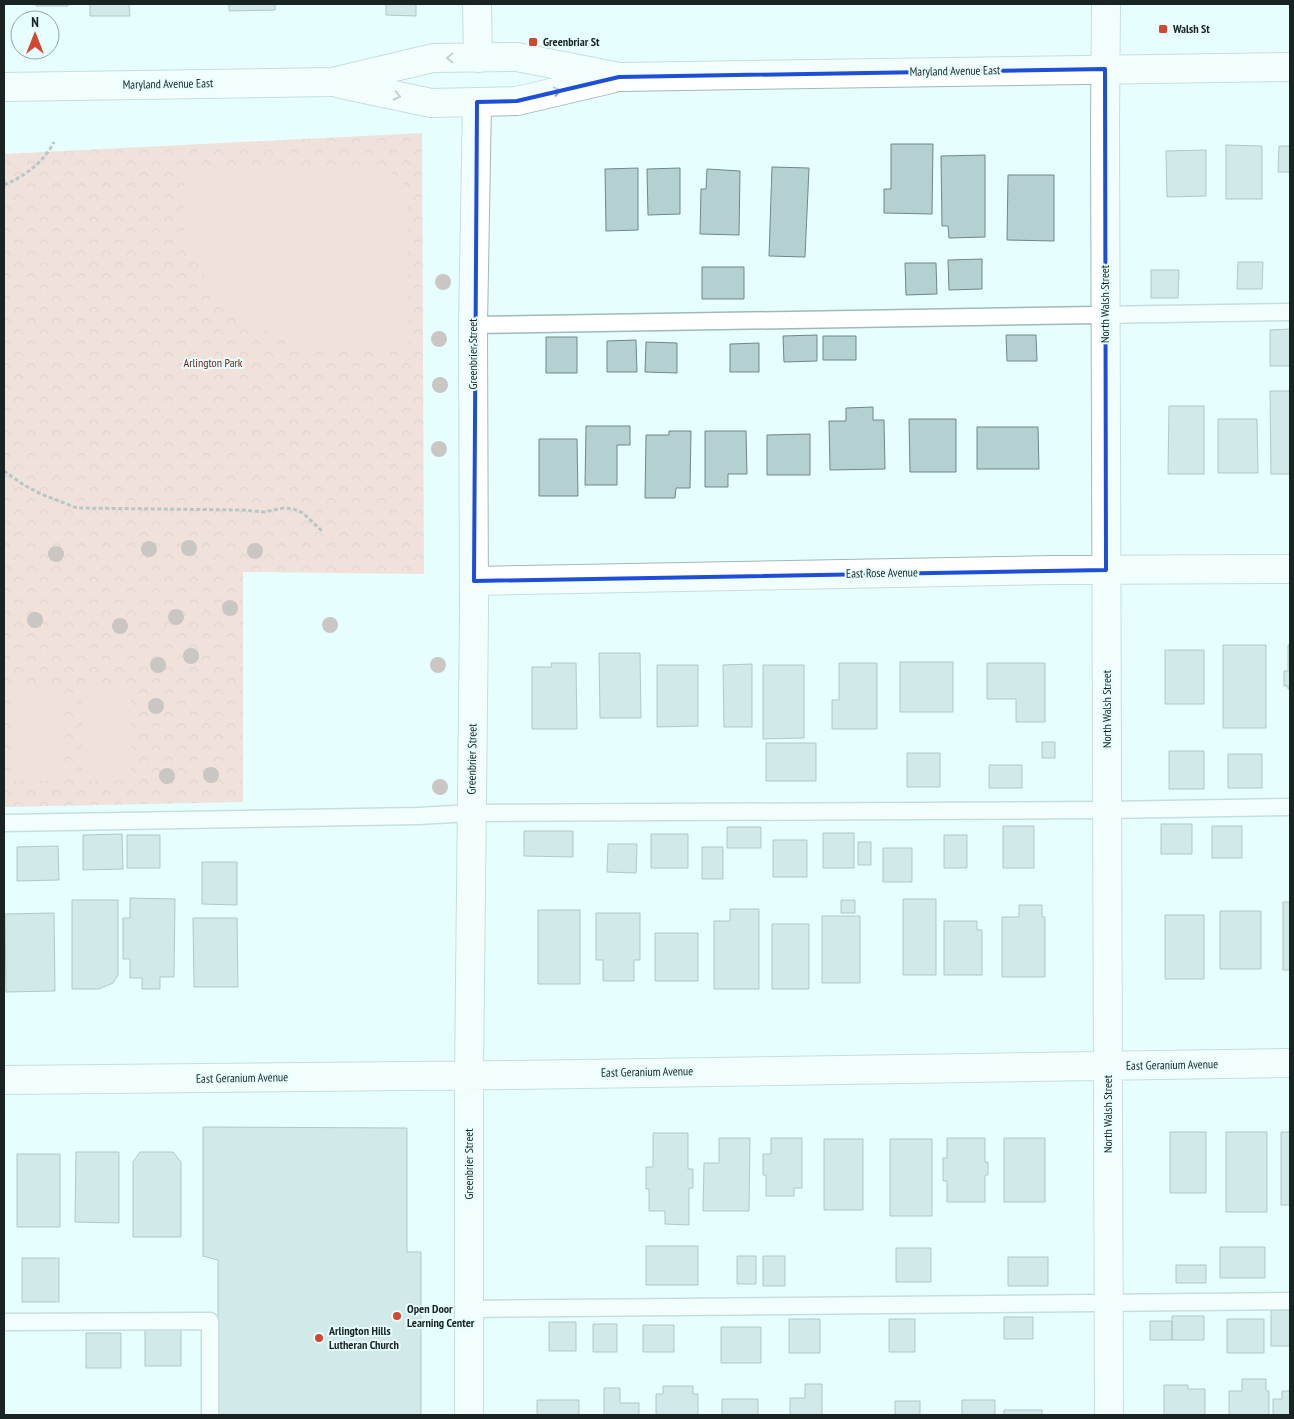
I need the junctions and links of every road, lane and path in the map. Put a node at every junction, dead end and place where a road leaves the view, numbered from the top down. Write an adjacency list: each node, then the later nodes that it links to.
1 (477, 4): 3 (street)
2 (1106, 4): 5 (street, North Walsh Street)
3 (478, 58): 6 (street, Maryland Avenue East); 7 (street, Maryland Avenue East, one-way to 7)
4 (1290, 66): 5 (street, Maryland Avenue East)
5 (1105, 69): 6 (street, Maryland Avenue East); 13 (street, North Walsh Street)
6 (619, 77): 9 (street, Maryland Avenue East, one-way to 6)
7 (332, 82): 8 (street, Maryland Avenue East); 9 (street, Maryland Avenue East, one-way to 9)
8 (4, 87)
9 (477, 102): 14 (street, Greenbrier Street)
10 (54, 142): 11 (path)
11 (4, 185)
12 (1290, 312): 13 (lane)
13 (1105, 316): 14 (lane); 18 (street, North Walsh Street)
14 (473, 325): 19 (street, Greenbrier Street)
15 (4, 471): 16 (path)
16 (322, 531)
17 (1290, 569): 18 (street, East Rose Avenue)
18 (1106, 570): 19 (street, East Rose Avenue); 21 (street, North Walsh Street)
19 (474, 581): 22 (street, Greenbrier Street)
20 (1290, 808): 21 (lane)
21 (1107, 810): 22 (lane); 25 (street, North Walsh Street)
22 (472, 813): 23 (lane); 26 (street, Greenbrier Street)
23 (4, 823)
24 (1290, 1063): 25 (street, East Geranium Avenue)
25 (1108, 1066): 26 (street, East Geranium Avenue); 29 (street, North Walsh Street)
26 (469, 1075): 27 (street, East Geranium Avenue); 30 (street, Greenbrier Street)
27 (4, 1080)
28 (1290, 1301): 29 (lane)
29 (1108, 1304): 30 (lane); 34 (street, North Walsh Street)
30 (469, 1309): 33 (street, Greenbrier Street)
31 (4, 1322): 32 (lane)
32 (210, 1415)
33 (469, 1415)
34 (1109, 1415)

